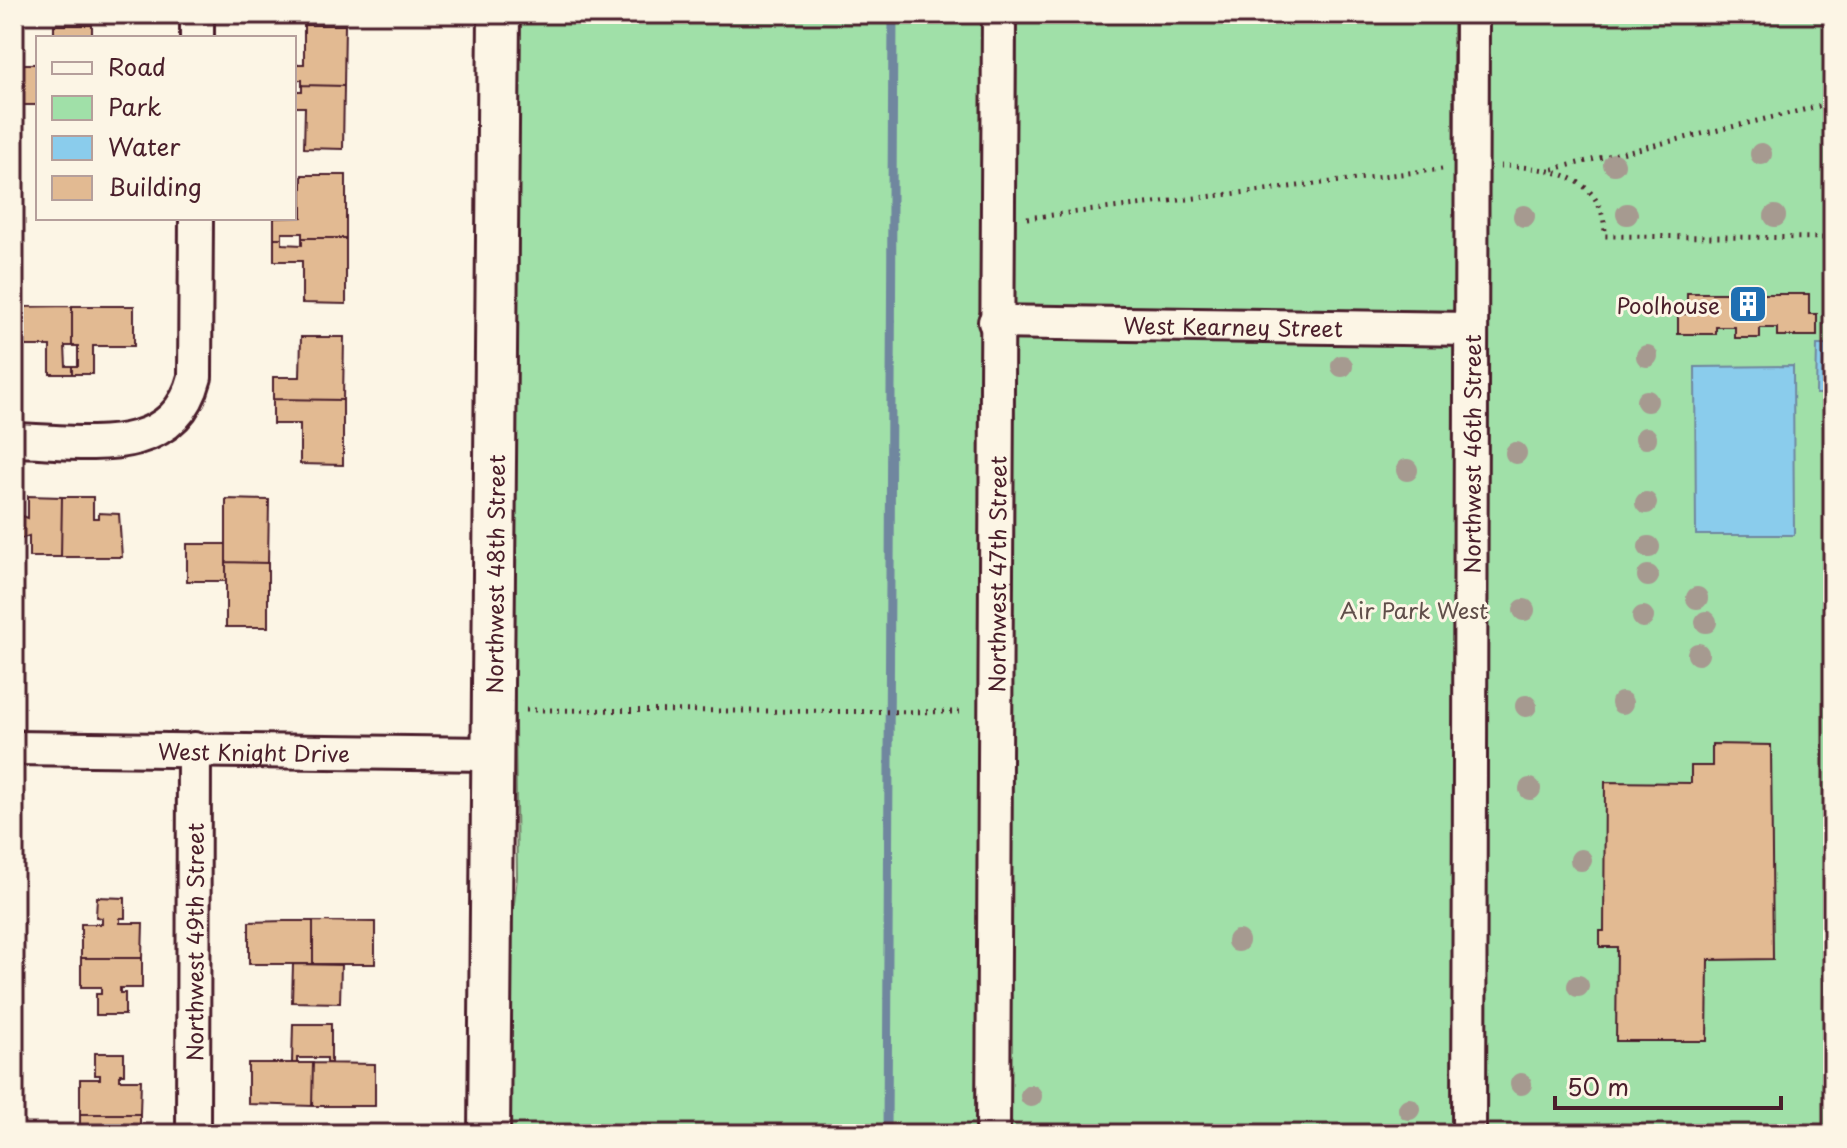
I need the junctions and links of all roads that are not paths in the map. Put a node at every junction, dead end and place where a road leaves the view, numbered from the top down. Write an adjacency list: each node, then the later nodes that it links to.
1 (197, 14): 5 (street)
2 (499, 14): 12 (main road, Northwest 48th Street)
3 (999, 14): 7 (street, Northwest 47th Street)
4 (1472, 14): 8 (street, Northwest 46th Street)
5 (197, 36)
6 (196, 220): 9 (street)
7 (995, 322): 8 (street, West Kearney Street); 15 (street, Northwest 47th Street)
8 (1470, 329): 16 (street, Northwest 46th Street)
9 (14, 440)
10 (14, 748): 11 (street, West Knight Drive)
11 (194, 749): 12 (street, West Knight Drive); 13 (street, Northwest 49th Street)
12 (492, 754): 14 (main road, Northwest 48th Street)
13 (193, 1134)
14 (489, 1134)
15 (993, 1134)
16 (1469, 1134)

